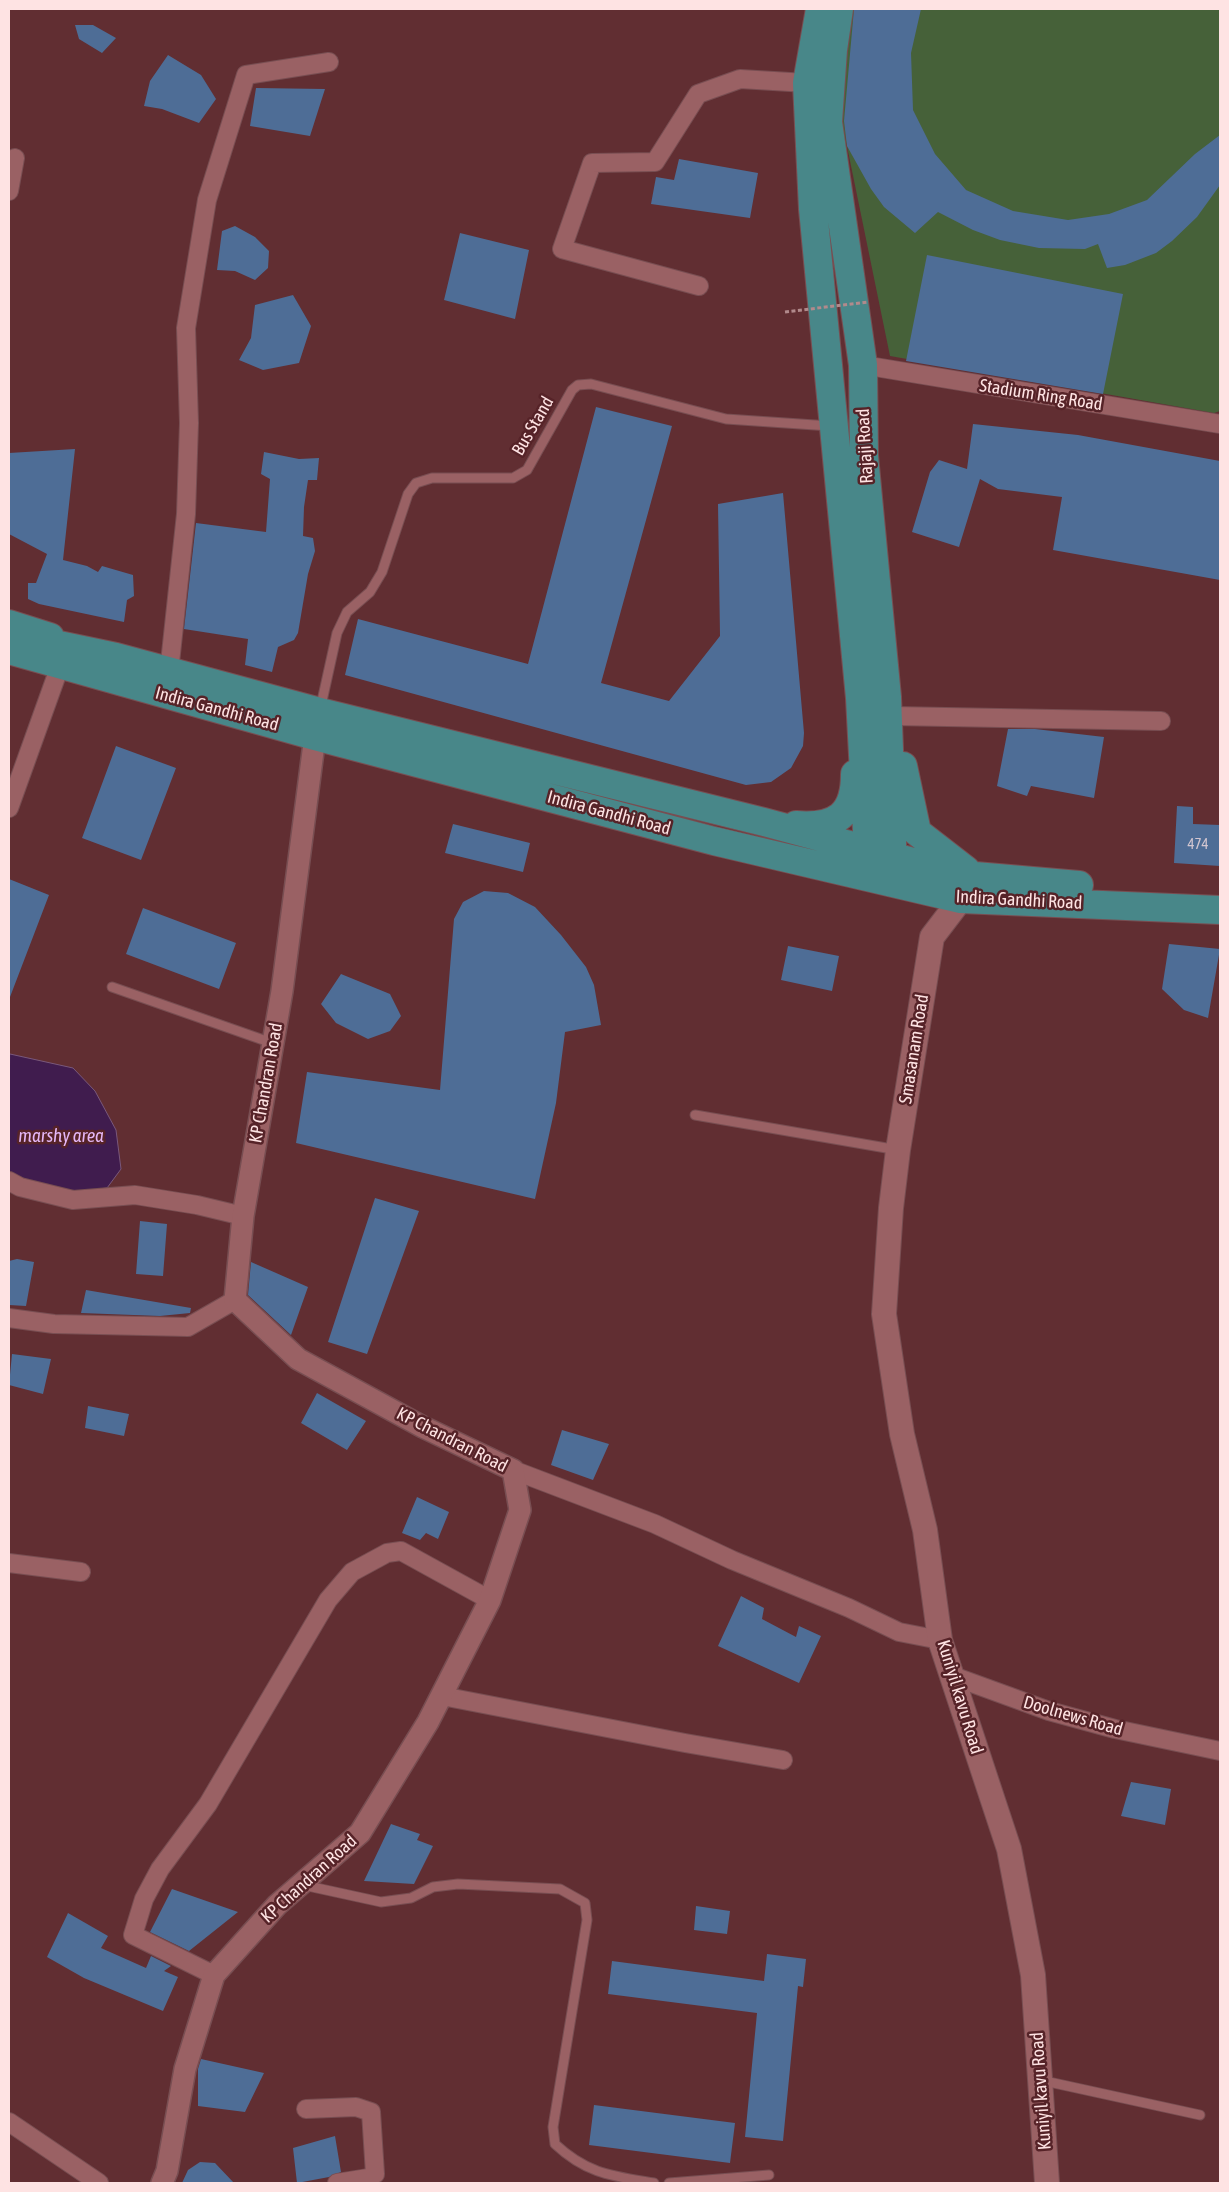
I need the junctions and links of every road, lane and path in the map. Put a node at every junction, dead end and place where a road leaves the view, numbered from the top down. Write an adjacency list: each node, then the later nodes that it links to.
1 (820, 9): 4 (main road)
2 (839, 9): 10 (main road, Rajaji Road)
3 (329, 62): 18 (street)
4 (807, 83): 7 (street); 12 (main road)
5 (15, 158): 6 (street)
6 (9, 191)
7 (699, 286)
8 (868, 302): 9 (path, bridge)
9 (786, 312)
10 (862, 366): 11 (street, Stadium Ring Road); 20 (main road, Rajaji Road)
11 (1220, 424)
12 (834, 426): 20 (main road); 22 (lane, Bus Stand)
13 (9, 624): 17 (main road)
14 (9, 634): 17 (main road, Indira Gandhi Road)
15 (9, 650): 17 (main road, Indira Gandhi Road)
16 (9, 663): 19 (main road)
17 (116, 669): 18 (main road, Indira Gandhi Road); 19 (main road); 22 (main road, Indira Gandhi Road)
18 (169, 672): 22 (main road, Indira Gandhi Road)
19 (56, 677): 23 (street)
20 (880, 704): 21 (street); 24 (main road); 25 (main road, Rajaji Road); 26 (main road)
21 (1161, 721)
22 (317, 724): 24 (main road, Indira Gandhi Road); 27 (main road, Indira Gandhi Road); 32 (street, KP Chandran Road)
23 (9, 808)
24 (764, 822): 25 (main road, Indira Gandhi Road)
25 (880, 853): 26 (main road, Indira Gandhi Road); 27 (main road, Rajaji Road)
26 (975, 876): 28 (main road, Indira Gandhi Road)
27 (876, 880): 29 (main road, Indira Gandhi Road)
28 (1220, 891)
29 (961, 899): 30 (main road, Indira Gandhi Road); 34 (main road, Smasanam Road)
30 (1220, 910)
31 (112, 987): 32 (lane)
32 (272, 1042): 37 (street, KP Chandran Road)
33 (695, 1115): 34 (lane)
34 (898, 1150): 36 (main road, Smasanam Road)
35 (9, 1181): 37 (street)
36 (890, 1208): 44 (main road, Kuniyil kavu Road)
37 (243, 1216): 38 (street, KP Chandran Road)
38 (235, 1300): 39 (street); 40 (street, KP Chandran Road)
39 (9, 1318)
40 (513, 1470): 43 (street, KP Chandran Road); 44 (street)
41 (9, 1563): 42 (street)
42 (80, 1572)
43 (490, 1600): 46 (street, KP Chandran Road); 50 (street)
44 (940, 1640): 45 (main road, Kuniyil kavu Road)
45 (950, 1676): 47 (street, Doolnews Road); 51 (main road, Kuniyil kavu Road)
46 (442, 1696): 48 (street); 49 (street, KP Chandran Road)
47 (1220, 1751)
48 (783, 1760)
49 (300, 1884): 50 (street, KP Chandran Road); 59 (lane)
50 (214, 1975): 57 (street, KP Chandran Road)
51 (1040, 2080): 53 (lane); 61 (main road, Kuniyil kavu Road)
52 (306, 2109): 58 (street)
53 (1200, 2115)
54 (9, 2122): 56 (street)
55 (769, 2175): 60 (lane)
56 (99, 2183)
57 (162, 2183)
58 (337, 2183)
59 (654, 2183)
60 (669, 2183)
61 (1047, 2183)

